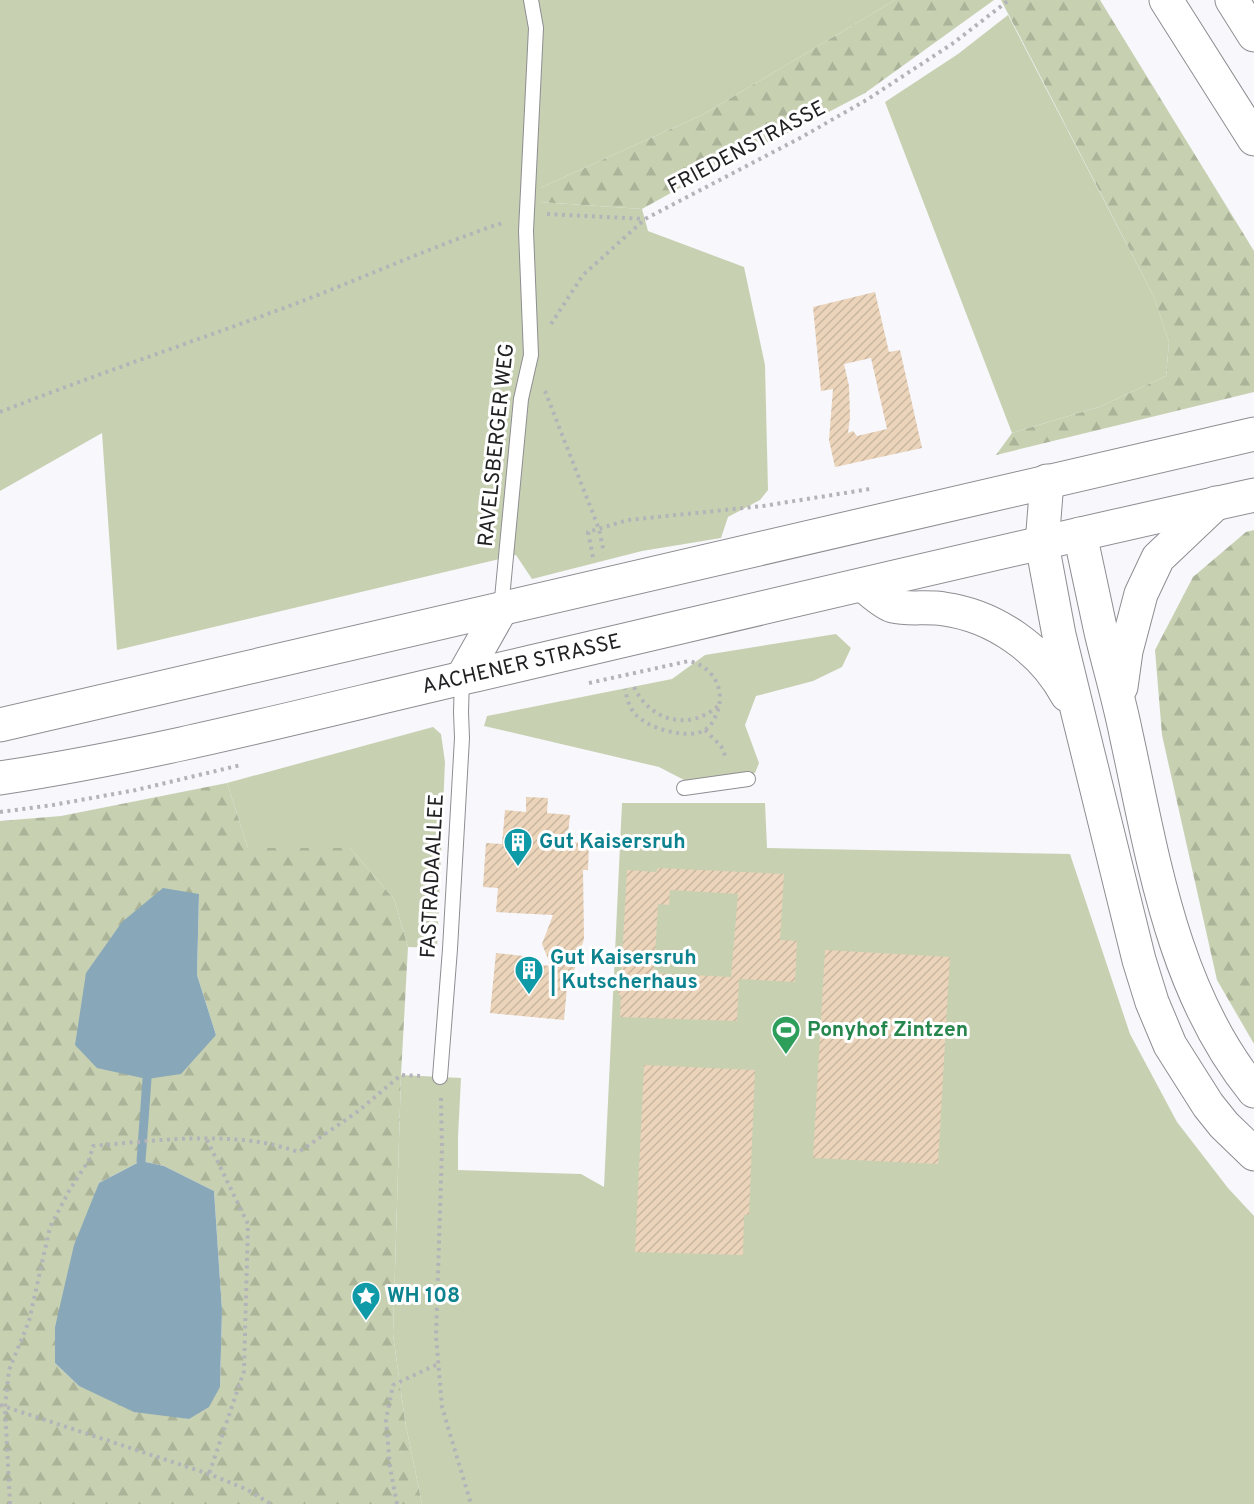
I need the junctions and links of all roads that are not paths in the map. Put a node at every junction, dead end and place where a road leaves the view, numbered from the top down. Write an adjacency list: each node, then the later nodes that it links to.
1 (531, 0): 13 (lane, RAVELSBERGER WEG)
2 (1166, 0): 5 (main road)
3 (1232, 0): 4 (main road)
4 (1254, 35)
5 (1254, 139)
6 (1254, 434): 7 (main road)
7 (1047, 481): 10 (main road); 11 (main road); 13 (main road)
8 (1254, 495): 9 (main road, AACHENER STRASSE)
9 (1216, 503): 10 (main road, AACHENER STRASSE); 15 (main road)
10 (1080, 534): 11 (main road, AACHENER STRASSE); 15 (main road)
11 (1042, 544): 12 (main road, AACHENER STRASSE); 16 (main road)
12 (863, 585): 14 (main road, AACHENER STRASSE); 16 (main road)
13 (501, 609): 14 (main road); 17 (main road)
14 (462, 678): 18 (main road, AACHENER STRASSE); 21 (lane, FASTRADAALLEE)
15 (1119, 700): 22 (main road)
16 (1079, 717): 23 (main road)
17 (0, 724)
18 (0, 778)
19 (748, 779): 20 (lane)
20 (684, 788)
21 (440, 1077)
22 (1254, 1091)
23 (1254, 1154)

